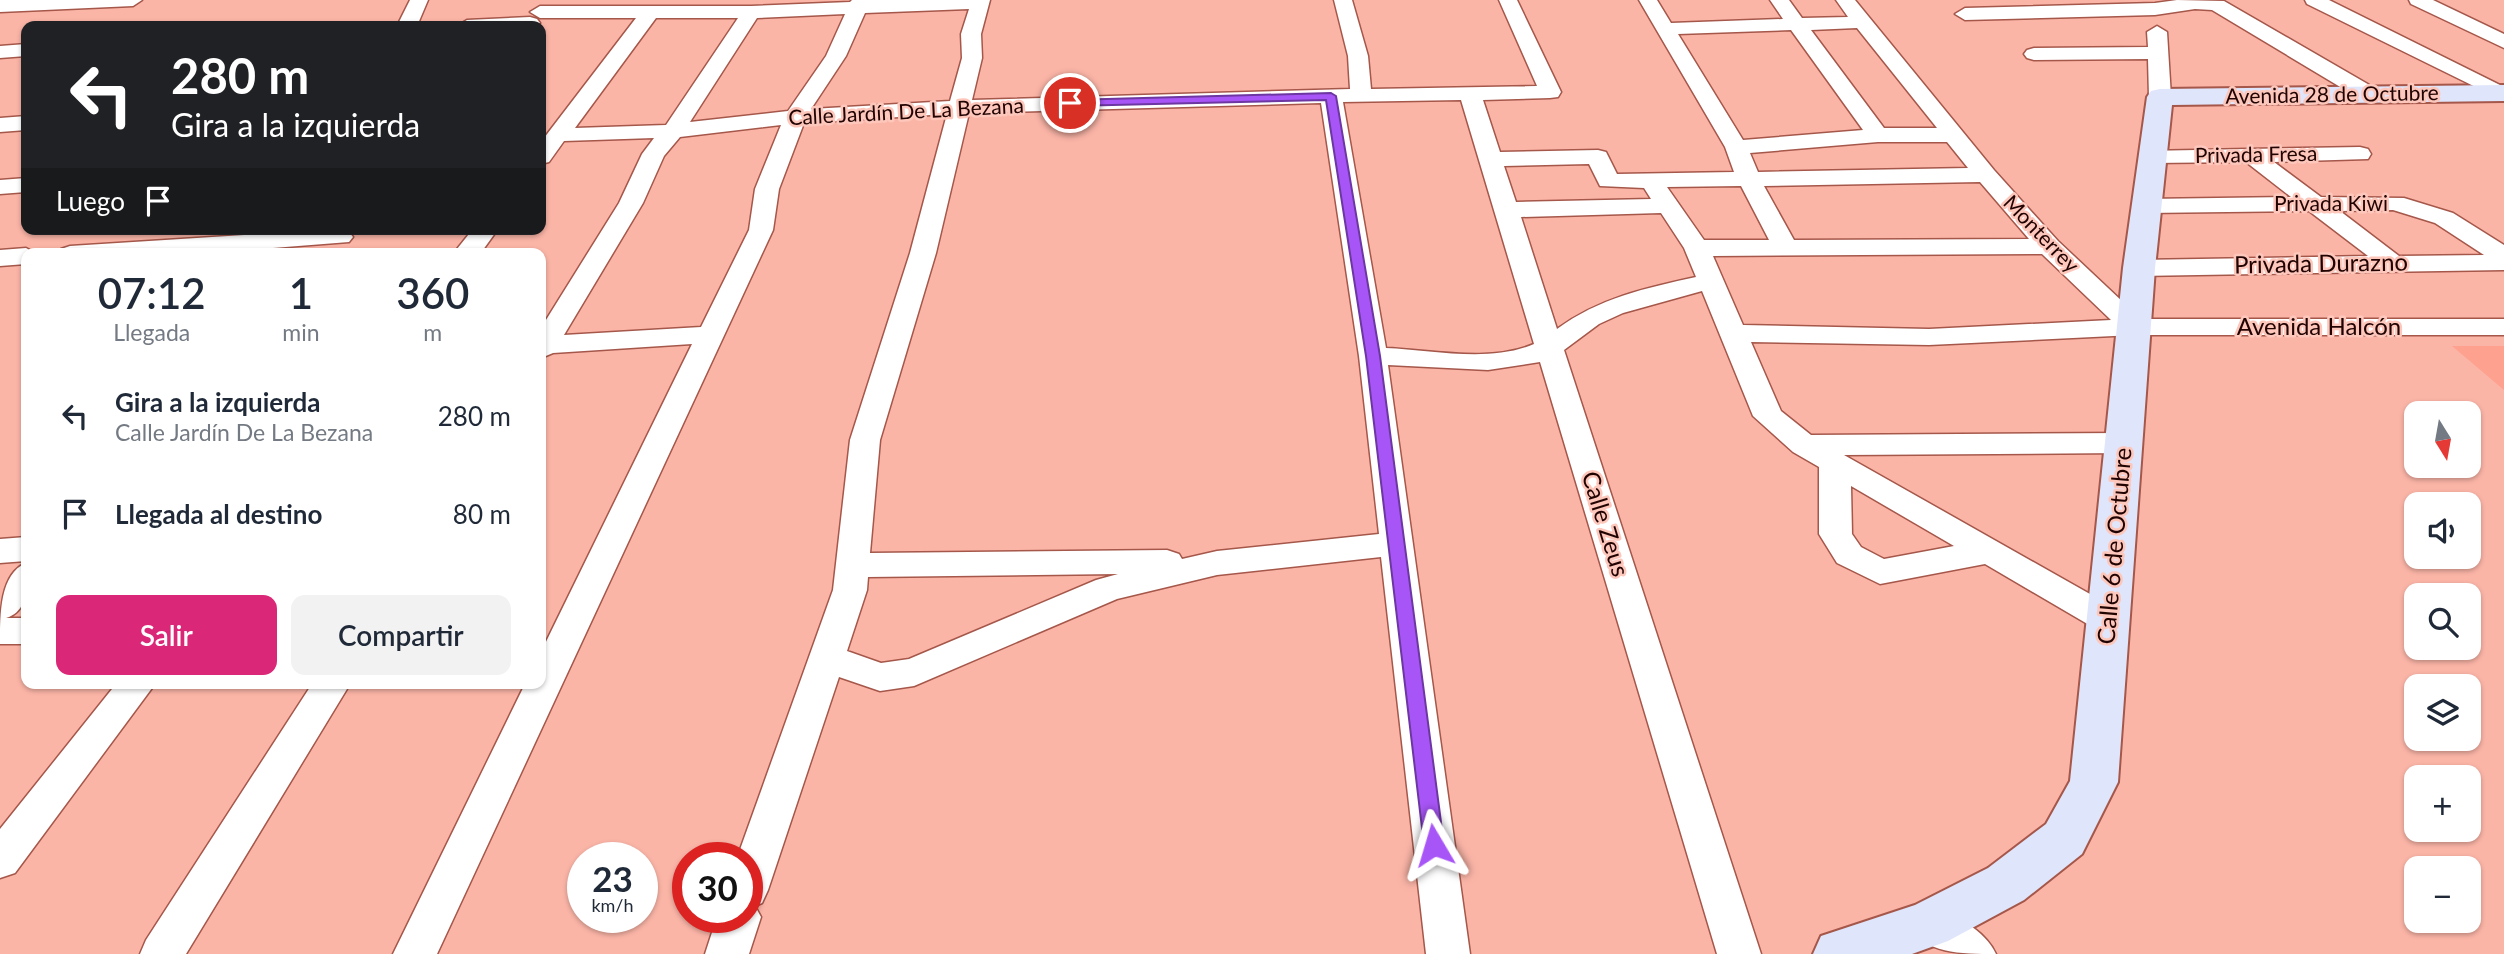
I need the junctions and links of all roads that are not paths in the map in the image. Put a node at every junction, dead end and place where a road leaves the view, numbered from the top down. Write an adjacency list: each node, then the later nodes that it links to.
1 (132, 0): 13 (street)
2 (419, 0): 18 (street)
3 (1343, 0): 31 (street)
4 (1508, 0): 29 (street, Calle Jardín De La Bezana)
5 (1648, 0): 22 (street)
6 (1779, 0): 21 (street)
7 (1845, 0): 20 (street, Monterrey)
8 (2314, 0): 28 (street)
9 (2418, 0): 23 (street)
10 (981, 2): 12 (street); 33 (street)
11 (2148, 4): 16 (street); 26 (street, Calle 6 de Octubre); 30 (street)
12 (859, 5): 14 (street); 34 (street)
13 (0, 6)
14 (751, 12): 15 (street); 37 (street)
15 (650, 13): 17 (street); 38 (street)
16 (1965, 14)
17 (537, 15): 19 (street)
18 (409, 21)
19 (499, 21)
20 (1863, 22): 21 (street); 40 (street, Monterrey)
21 (1797, 24): 22 (street); 39 (street)
22 (1665, 29): 41 (street)
23 (2504, 41)
24 (21, 50): 25 (street)
25 (0, 52)
26 (2158, 53): 27 (street); 32 (street, Calle 6 de Octubre)
27 (2034, 54)
28 (2503, 93): 30 (street, Avenida 28 de Octubre)
29 (1470, 94): 31 (street, Calle Jardín De La Bezana); 46 (street, Calle Zeus)
30 (2370, 95): 32 (street, Avenida 28 de Octubre)
31 (1346, 96): 33 (street, Calle Jardín De La Bezana); 77 (street)
32 (2160, 97): 45 (street, Calle 6 de Octubre)
33 (960, 107): 34 (street, Calle Jardín De La Bezana); 85 (street)
34 (795, 117): 37 (street, Calle Jardín De La Bezana); 73 (street)
35 (21, 123): 36 (street)
36 (0, 125)
37 (673, 131): 38 (street, Calle Jardín De La Bezana); 74 (street)
38 (557, 135): 42 (street)
39 (1878, 135): 40 (street); 41 (street)
40 (1954, 135): 47 (street, Monterrey)
41 (1736, 146): 48 (street)
42 (546, 150)
43 (2360, 154): 44 (street, Privada Fresa)
44 (2251, 155): 45 (street, Privada Fresa); 53 (street)
45 (2152, 156): 55 (street, Calle 6 de Octubre)
46 (1491, 159): 49 (street); 57 (street, Calle Zeus)
47 (1986, 175): 48 (street); 60 (street, Monterrey)
48 (1748, 177): 50 (street); 59 (street)
49 (1608, 181): 50 (street); 56 (street)
50 (1651, 181): 54 (street)
51 (21, 185): 52 (street)
52 (0, 187)
53 (2314, 203): 55 (street, Privada Kiwi); 64 (street, Privada Kiwi); 66 (street)
54 (1668, 206): 56 (street); 61 (street)
55 (2146, 206): 68 (street, Calle 6 de Octubre)
56 (1616, 208): 57 (street)
57 (1506, 210): 76 (street, Calle Zeus)
58 (337, 240): 62 (street)
59 (1784, 245): 60 (street); 61 (street)
60 (2049, 246): 70 (street, Monterrey)
61 (1696, 247): 69 (street)
62 (184, 248)
63 (21, 256): 65 (street)
64 (2504, 256)
65 (0, 258)
66 (2391, 262): 67 (street, Privada Durazno); 68 (street, Privada Durazno)
67 (2504, 262)
68 (2139, 268): 70 (street, Calle 6 de Octubre)
69 (1712, 281): 72 (street); 76 (street)
70 (2134, 327): 71 (street, Avenida Halcón); 72 (street, Avenida Halcón); 78 (street, Calle 6 de Octubre)
71 (2504, 327)
72 (1732, 333): 79 (street)
73 (711, 335): 75 (street); 93 (street)
74 (546, 341)
75 (546, 347)
76 (1550, 349): 77 (street); 105 (street, Calle Zeus)
77 (1373, 356): 81 (street)
78 (2124, 443): 79 (street); 89 (street, Calle 6 de Octubre)
79 (1804, 445): 80 (street)
80 (1834, 462): 84 (street); 84 (street)
81 (1396, 544): 86 (street); 104 (street)
82 (21, 549): 83 (street)
83 (0, 551)
84 (1988, 552): 89 (street)
85 (853, 565): 86 (street); 92 (street)
86 (1110, 575): 92 (street)
87 (21, 581): 88 (street)
88 (0, 607)
89 (2108, 620): 99 (street, Calle 6 de Octubre)
90 (0, 631): 91 (street)
91 (21, 631)
92 (827, 658): 97 (street)
93 (546, 680)
94 (133, 689): 98 (street)
95 (329, 689): 101 (street)
96 (542, 689): 102 (street)
97 (763, 844)
98 (0, 860)
99 (1929, 924): 106 (street, Calle 6 de Octubre); 107 (street)
100 (734, 933): 103 (street)
101 (162, 954)
102 (415, 954)
103 (727, 954)
104 (1448, 954)
105 (1739, 954)
106 (1840, 954)
107 (1974, 954)

